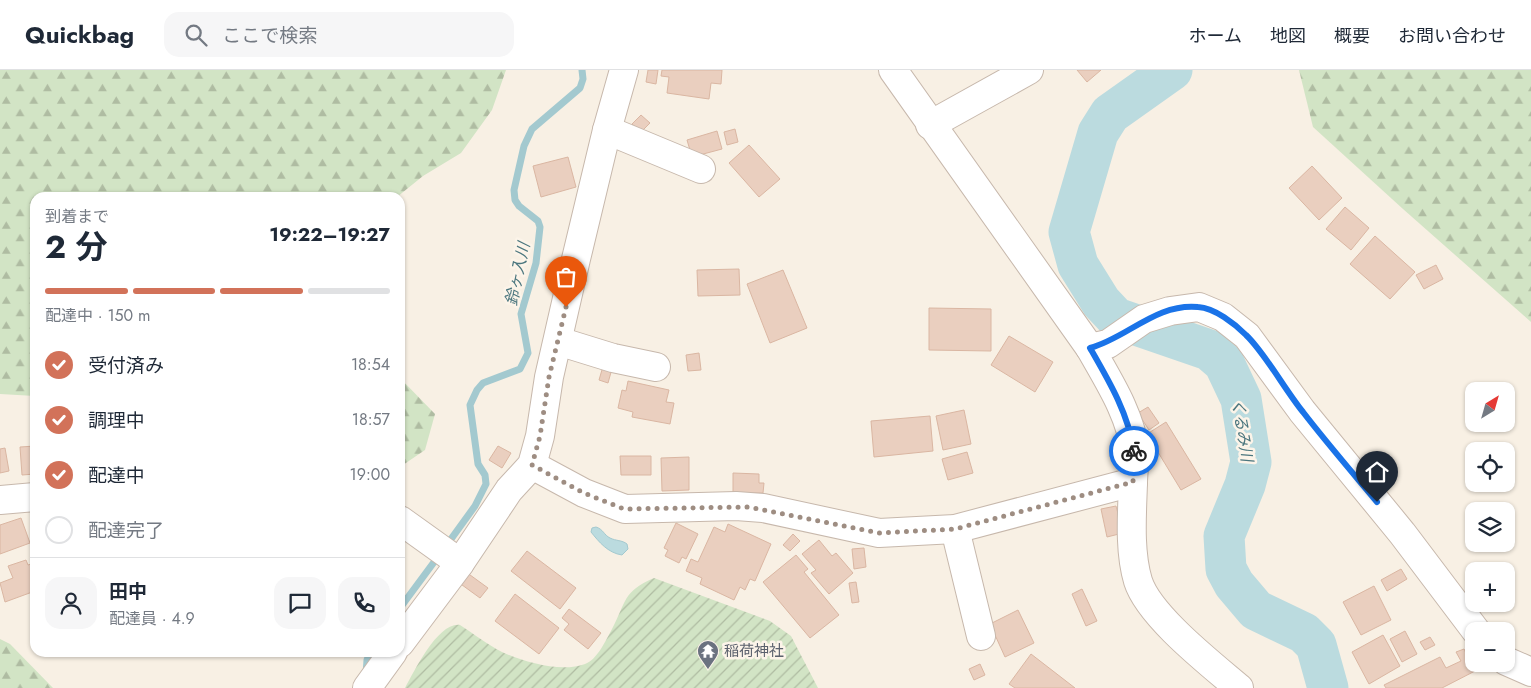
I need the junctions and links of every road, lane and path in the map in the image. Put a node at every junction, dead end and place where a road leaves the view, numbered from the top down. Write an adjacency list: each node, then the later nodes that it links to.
1 (624, 70): 5 (street)
2 (892, 70): 4 (street)
3 (1029, 70): 4 (street)
4 (930, 125): 8 (street)
5 (607, 130): 6 (street); 7 (street)
6 (701, 169)
7 (558, 341): 9 (street); 10 (street)
8 (1099, 346): 11 (street); 17 (street)
9 (656, 367)
10 (532, 465): 15 (street); 16 (street)
11 (1133, 482): 15 (street); 24 (street)
12 (30, 497): 13 (street)
13 (0, 500)
14 (405, 524): 16 (street)
15 (955, 529): 19 (street)
16 (460, 563): 18 (street)
17 (1469, 622)
18 (405, 636)
19 (981, 636)
20 (389, 657): 23 (street)
21 (1515, 665): 22 (street)
22 (1531, 672)
23 (367, 688)
24 (1239, 688)

